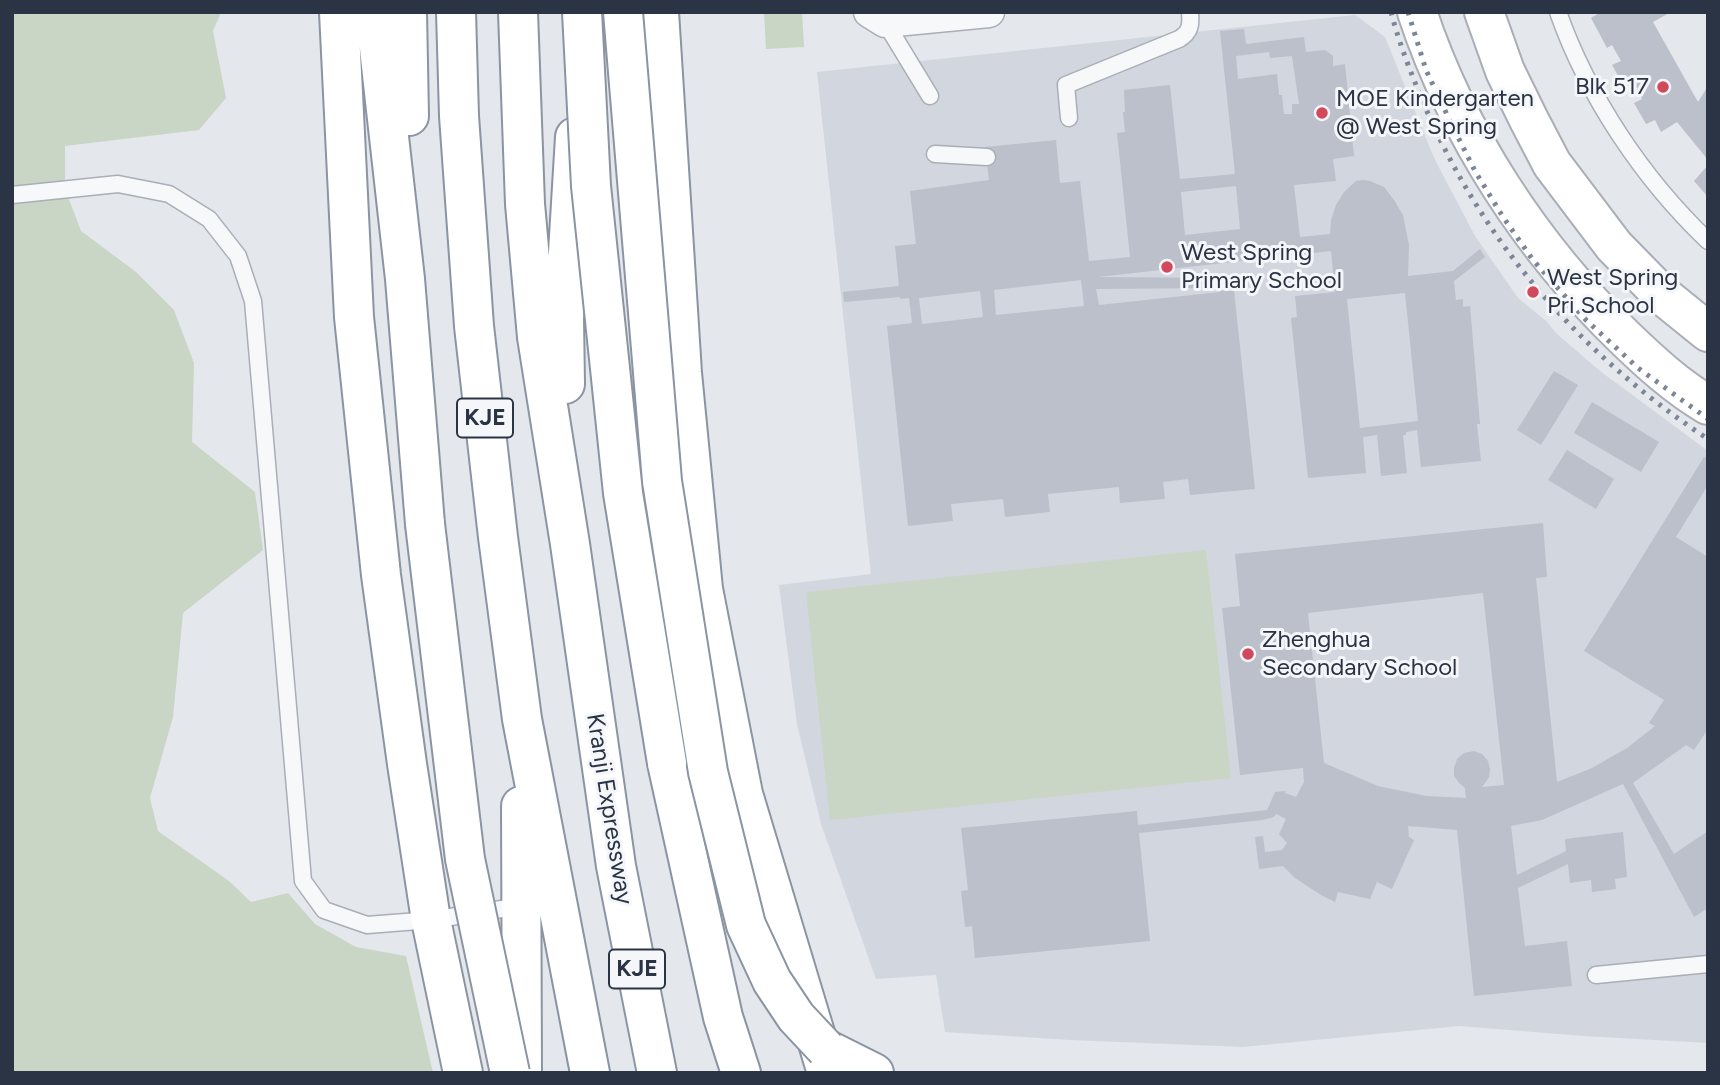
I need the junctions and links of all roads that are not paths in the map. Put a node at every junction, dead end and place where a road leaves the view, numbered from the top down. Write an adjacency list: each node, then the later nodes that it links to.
1 (339, 12): 27 (main road)
2 (377, 12): 21 (main road)
3 (407, 12): 21 (main road)
4 (456, 12): 25 (main road, KJE)
5 (518, 12): 24 (main road, KJE)
6 (583, 12): 24 (main road); 36 (main road, bridge)
7 (623, 12): 30 (main road, bridge)
8 (659, 12): 30 (main road)
9 (989, 12): 14 (street)
10 (1190, 12): 16 (lane)
11 (1417, 12): 23 (main road)
12 (1484, 12): 22 (main road)
13 (1558, 12): 20 (lane)
14 (877, 17): 15 (lane)
15 (930, 96)
16 (1069, 118)
17 (935, 154): 18 (lane)
18 (987, 157)
19 (12, 195): 27 (lane)
20 (1708, 240)
21 (405, 279): 32 (main road, bridge)
22 (1708, 332)
23 (1708, 405)
24 (570, 544): 35 (main road, Kranji Expressway / KJE)
25 (522, 719): 26 (main road); 34 (main road, KJE)
26 (521, 906): 27 (lane); 33 (main road)
27 (430, 920): 31 (main road)
28 (1708, 964): 29 (lane)
29 (1596, 975)
30 (833, 1065): 37 (main road)
31 (463, 1073)
32 (510, 1073)
33 (522, 1073)
34 (590, 1073)
35 (657, 1073)
36 (741, 1073)
37 (874, 1073)

